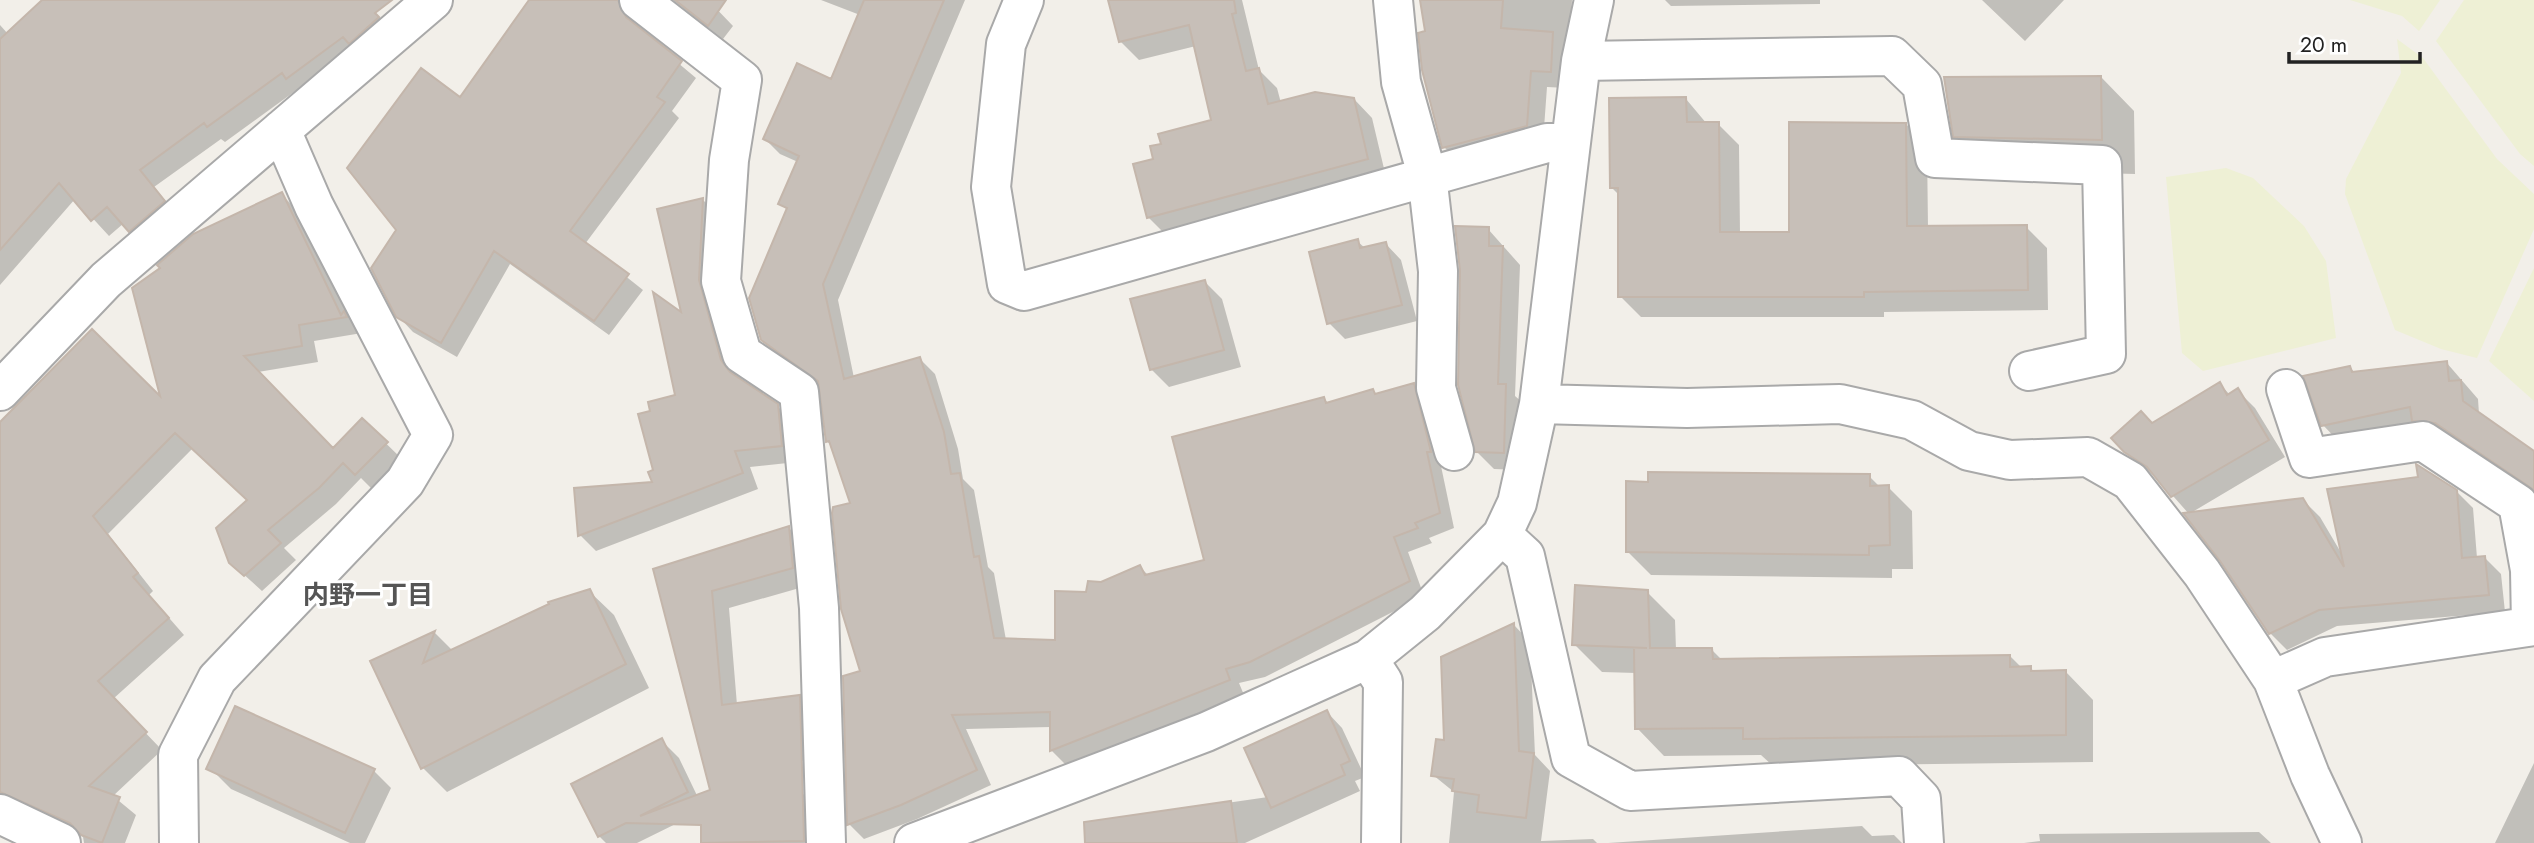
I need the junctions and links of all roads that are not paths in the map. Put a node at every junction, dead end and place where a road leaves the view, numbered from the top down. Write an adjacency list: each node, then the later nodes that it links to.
1 (433, 0): 7 (street)
2 (639, 0): 22 (street)
3 (1024, 0): 9 (street)
4 (1393, 0): 9 (street)
5 (1594, 0): 6 (street)
6 (1581, 61): 8 (street); 10 (street)
7 (281, 130): 12 (street); 21 (street)
8 (1570, 143): 9 (street); 13 (street)
9 (1427, 175): 14 (street)
10 (2029, 370)
11 (2286, 389): 16 (street)
12 (0, 391)
13 (1539, 404): 15 (street); 18 (street)
14 (1454, 451)
15 (1502, 535): 17 (street); 25 (street)
16 (2532, 626): 18 (street)
17 (1368, 659): 23 (street); 24 (street)
18 (2273, 680): 26 (street)
19 (0, 814): 20 (street)
20 (61, 843)
21 (179, 843)
22 (826, 843)
23 (914, 843)
24 (1381, 843)
25 (1924, 843)
26 (2342, 843)

